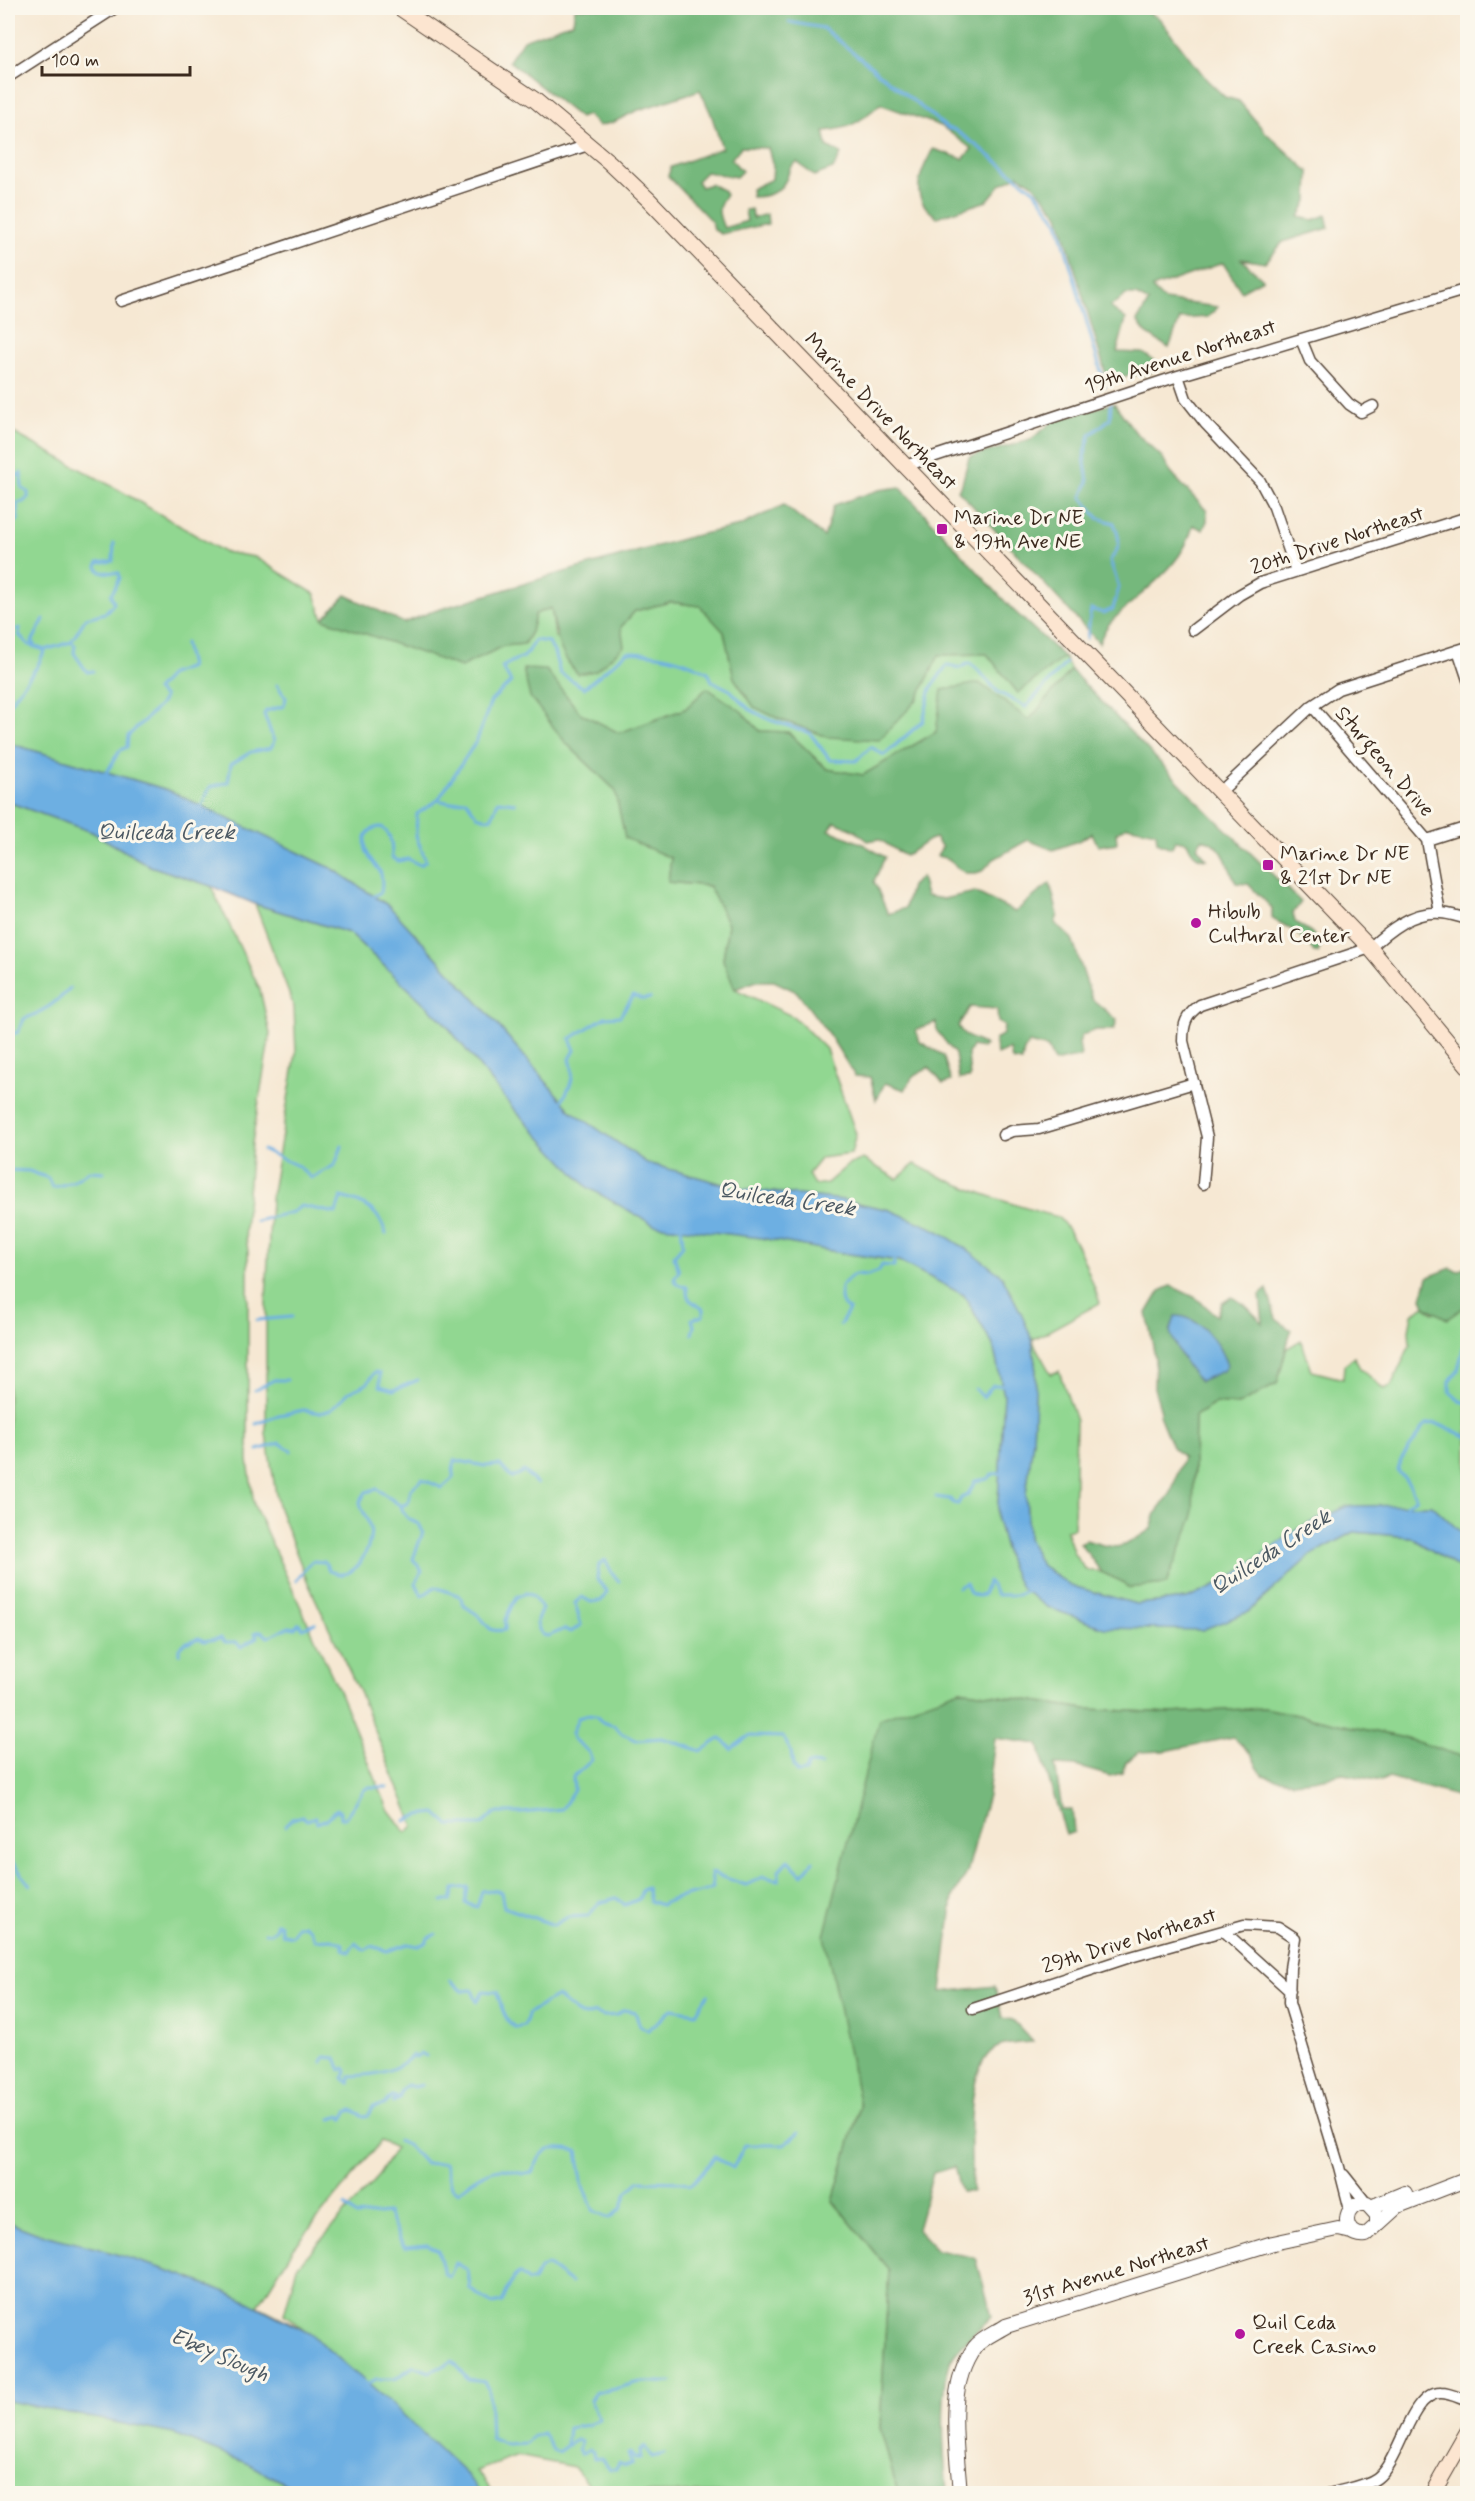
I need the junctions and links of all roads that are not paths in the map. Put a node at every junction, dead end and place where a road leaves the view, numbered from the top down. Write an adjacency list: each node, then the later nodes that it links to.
1 (115, 8): 3 (street)
2 (400, 8): 4 (main road, Marine Drive Northeast)
3 (8, 77)
4 (588, 145): 6 (street); 10 (main road, Marine Drive Northeast)
5 (1467, 289): 7 (street, 19th Avenue Northeast)
6 (121, 302)
7 (1300, 339): 8 (street, 19th Avenue Northeast); 9 (street)
8 (1178, 376): 10 (street, 19th Avenue Northeast); 12 (street)
9 (1373, 406)
10 (905, 466): 17 (main road, Marine Drive Northeast)
11 (1467, 517): 12 (street, 20th Drive Northeast)
12 (1296, 571): 13 (street, 20th Drive Northeast)
13 (1193, 630)
14 (1463, 649): 15 (street); 16 (street)
15 (1467, 680)
16 (1312, 706): 17 (street); 19 (street, Sturgeon Drive)
17 (1219, 793): 22 (main road, Marine Drive Northeast)
18 (1467, 827): 19 (street)
19 (1427, 840): 20 (street, Sturgeon Drive)
20 (1440, 913): 21 (street); 22 (street)
21 (1467, 920)
22 (1370, 948): 23 (main road, Marine Drive Northeast); 24 (street)
23 (1467, 1066)
24 (1194, 1083): 25 (street); 26 (street)
25 (1003, 1135)
26 (1203, 1184)
27 (1225, 1932): 28 (street); 28 (street, 29th Drive Northeast); 29 (street, 29th Drive Northeast)
28 (1290, 1991): 30 (street)
29 (973, 2009)
30 (1339, 2167): 33 (street); 34 (street)
31 (1467, 2179): 32 (street)
32 (1443, 2187): 33 (street); 35 (street)
33 (1369, 2206): 34 (street); 35 (street)
34 (1349, 2211): 36 (street); 37 (street, 31st Avenue Northeast)
35 (1377, 2225): 36 (street)
36 (1352, 2232): 37 (street, 31st Avenue Northeast)
37 (1273, 2243): 40 (street, 31st Avenue Northeast)
38 (1467, 2401): 41 (street)
39 (1467, 2431): 42 (main road)
40 (960, 2493)
41 (1329, 2493)
42 (1432, 2493)

